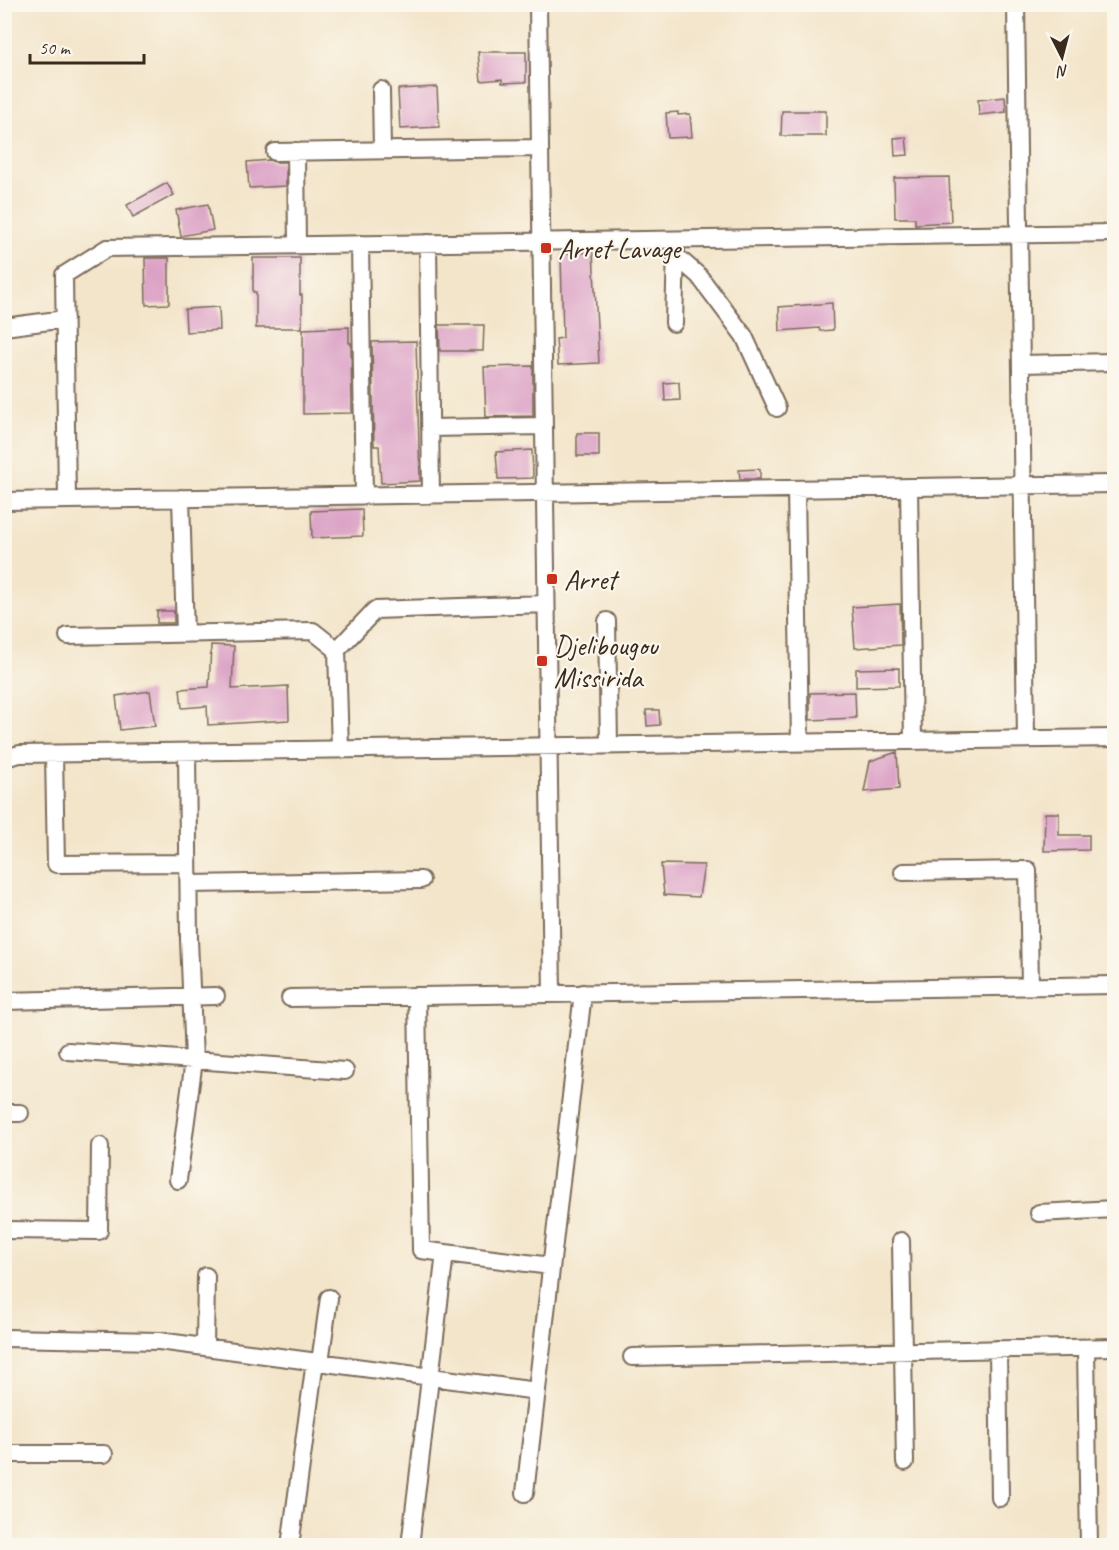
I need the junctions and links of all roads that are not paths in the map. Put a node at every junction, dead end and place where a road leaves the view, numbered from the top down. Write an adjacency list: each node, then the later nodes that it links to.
1 (538, 4): 4 (street)
2 (1016, 4): 9 (street)
3 (381, 90): 5 (street)
4 (540, 148): 5 (street); 10 (street)
5 (382, 150): 7 (street)
6 (275, 152): 7 (street)
7 (296, 152): 13 (street)
8 (1114, 233): 9 (street)
9 (1020, 234): 14 (street); 19 (street)
10 (541, 242): 11 (street); 14 (street); 21 (street)
11 (428, 243): 12 (street); 22 (street)
12 (360, 244): 13 (street); 28 (street)
13 (297, 245): 15 (street)
14 (676, 247): 16 (street); 20 (street)
15 (65, 319): 17 (street); 31 (street)
16 (674, 323)
17 (4, 327)
18 (1114, 362): 19 (street)
19 (1021, 364): 24 (street)
20 (777, 408)
21 (544, 426): 22 (street); 27 (street)
22 (430, 428): 29 (street)
23 (1114, 484): 24 (street)
24 (1023, 486): 25 (street); 39 (street)
25 (909, 487): 26 (street); 40 (street)
26 (796, 489): 27 (street); 41 (street)
27 (545, 493): 29 (street); 33 (street)
28 (364, 495): 29 (street); 30 (street)
29 (431, 495)
30 (181, 498): 31 (street); 35 (street)
31 (67, 500): 32 (street)
32 (4, 501)
33 (546, 604): 37 (street); 43 (street)
34 (608, 621): 42 (street)
35 (185, 634): 36 (street); 37 (street)
36 (68, 636)
37 (337, 650): 44 (street)
38 (1114, 738): 39 (street)
39 (1026, 739): 40 (street)
40 (913, 741): 41 (street)
41 (800, 742): 42 (street)
42 (609, 745): 43 (street)
43 (548, 747): 44 (street); 55 (street)
44 (340, 749): 45 (street)
45 (187, 752): 46 (street); 48 (street)
46 (54, 754): 47 (street); 48 (street)
47 (4, 758)
48 (188, 863): 51 (street)
49 (903, 872): 53 (street)
50 (421, 880): 51 (street)
51 (189, 884): 58 (street)
52 (1114, 985): 53 (street)
53 (1030, 987): 54 (street)
54 (583, 993): 55 (street); 71 (street)
55 (552, 994): 57 (street)
56 (216, 996): 58 (street)
57 (417, 996): 59 (street); 70 (street)
58 (192, 997): 60 (street); 62 (street)
59 (290, 998)
60 (4, 1001)
61 (68, 1052): 62 (street)
62 (194, 1060): 63 (street); 65 (street)
63 (345, 1071)
64 (100, 1146): 68 (street)
65 (178, 1180)
66 (1114, 1209): 67 (street)
67 (1039, 1213)
68 (4, 1230)
69 (901, 1241): 79 (street)
70 (445, 1253): 71 (street); 82 (street)
71 (551, 1266): 83 (street)
72 (206, 1276): 75 (street)
73 (329, 1298): 81 (street)
74 (4, 1338): 75 (street)
75 (205, 1347): 81 (street)
76 (1114, 1347): 77 (street)
77 (1086, 1348): 78 (street); 91 (street)
78 (998, 1349): 79 (street); 88 (street)
79 (903, 1351): 80 (street); 86 (street)
80 (632, 1357)
81 (318, 1362): 82 (street); 89 (street)
82 (430, 1377): 83 (street); 90 (street)
83 (537, 1391): 87 (street)
84 (4, 1454): 85 (street)
85 (104, 1454)
86 (905, 1462)
87 (525, 1493)
88 (1000, 1498)
89 (290, 1545)
90 (410, 1545)
91 (1089, 1545)

